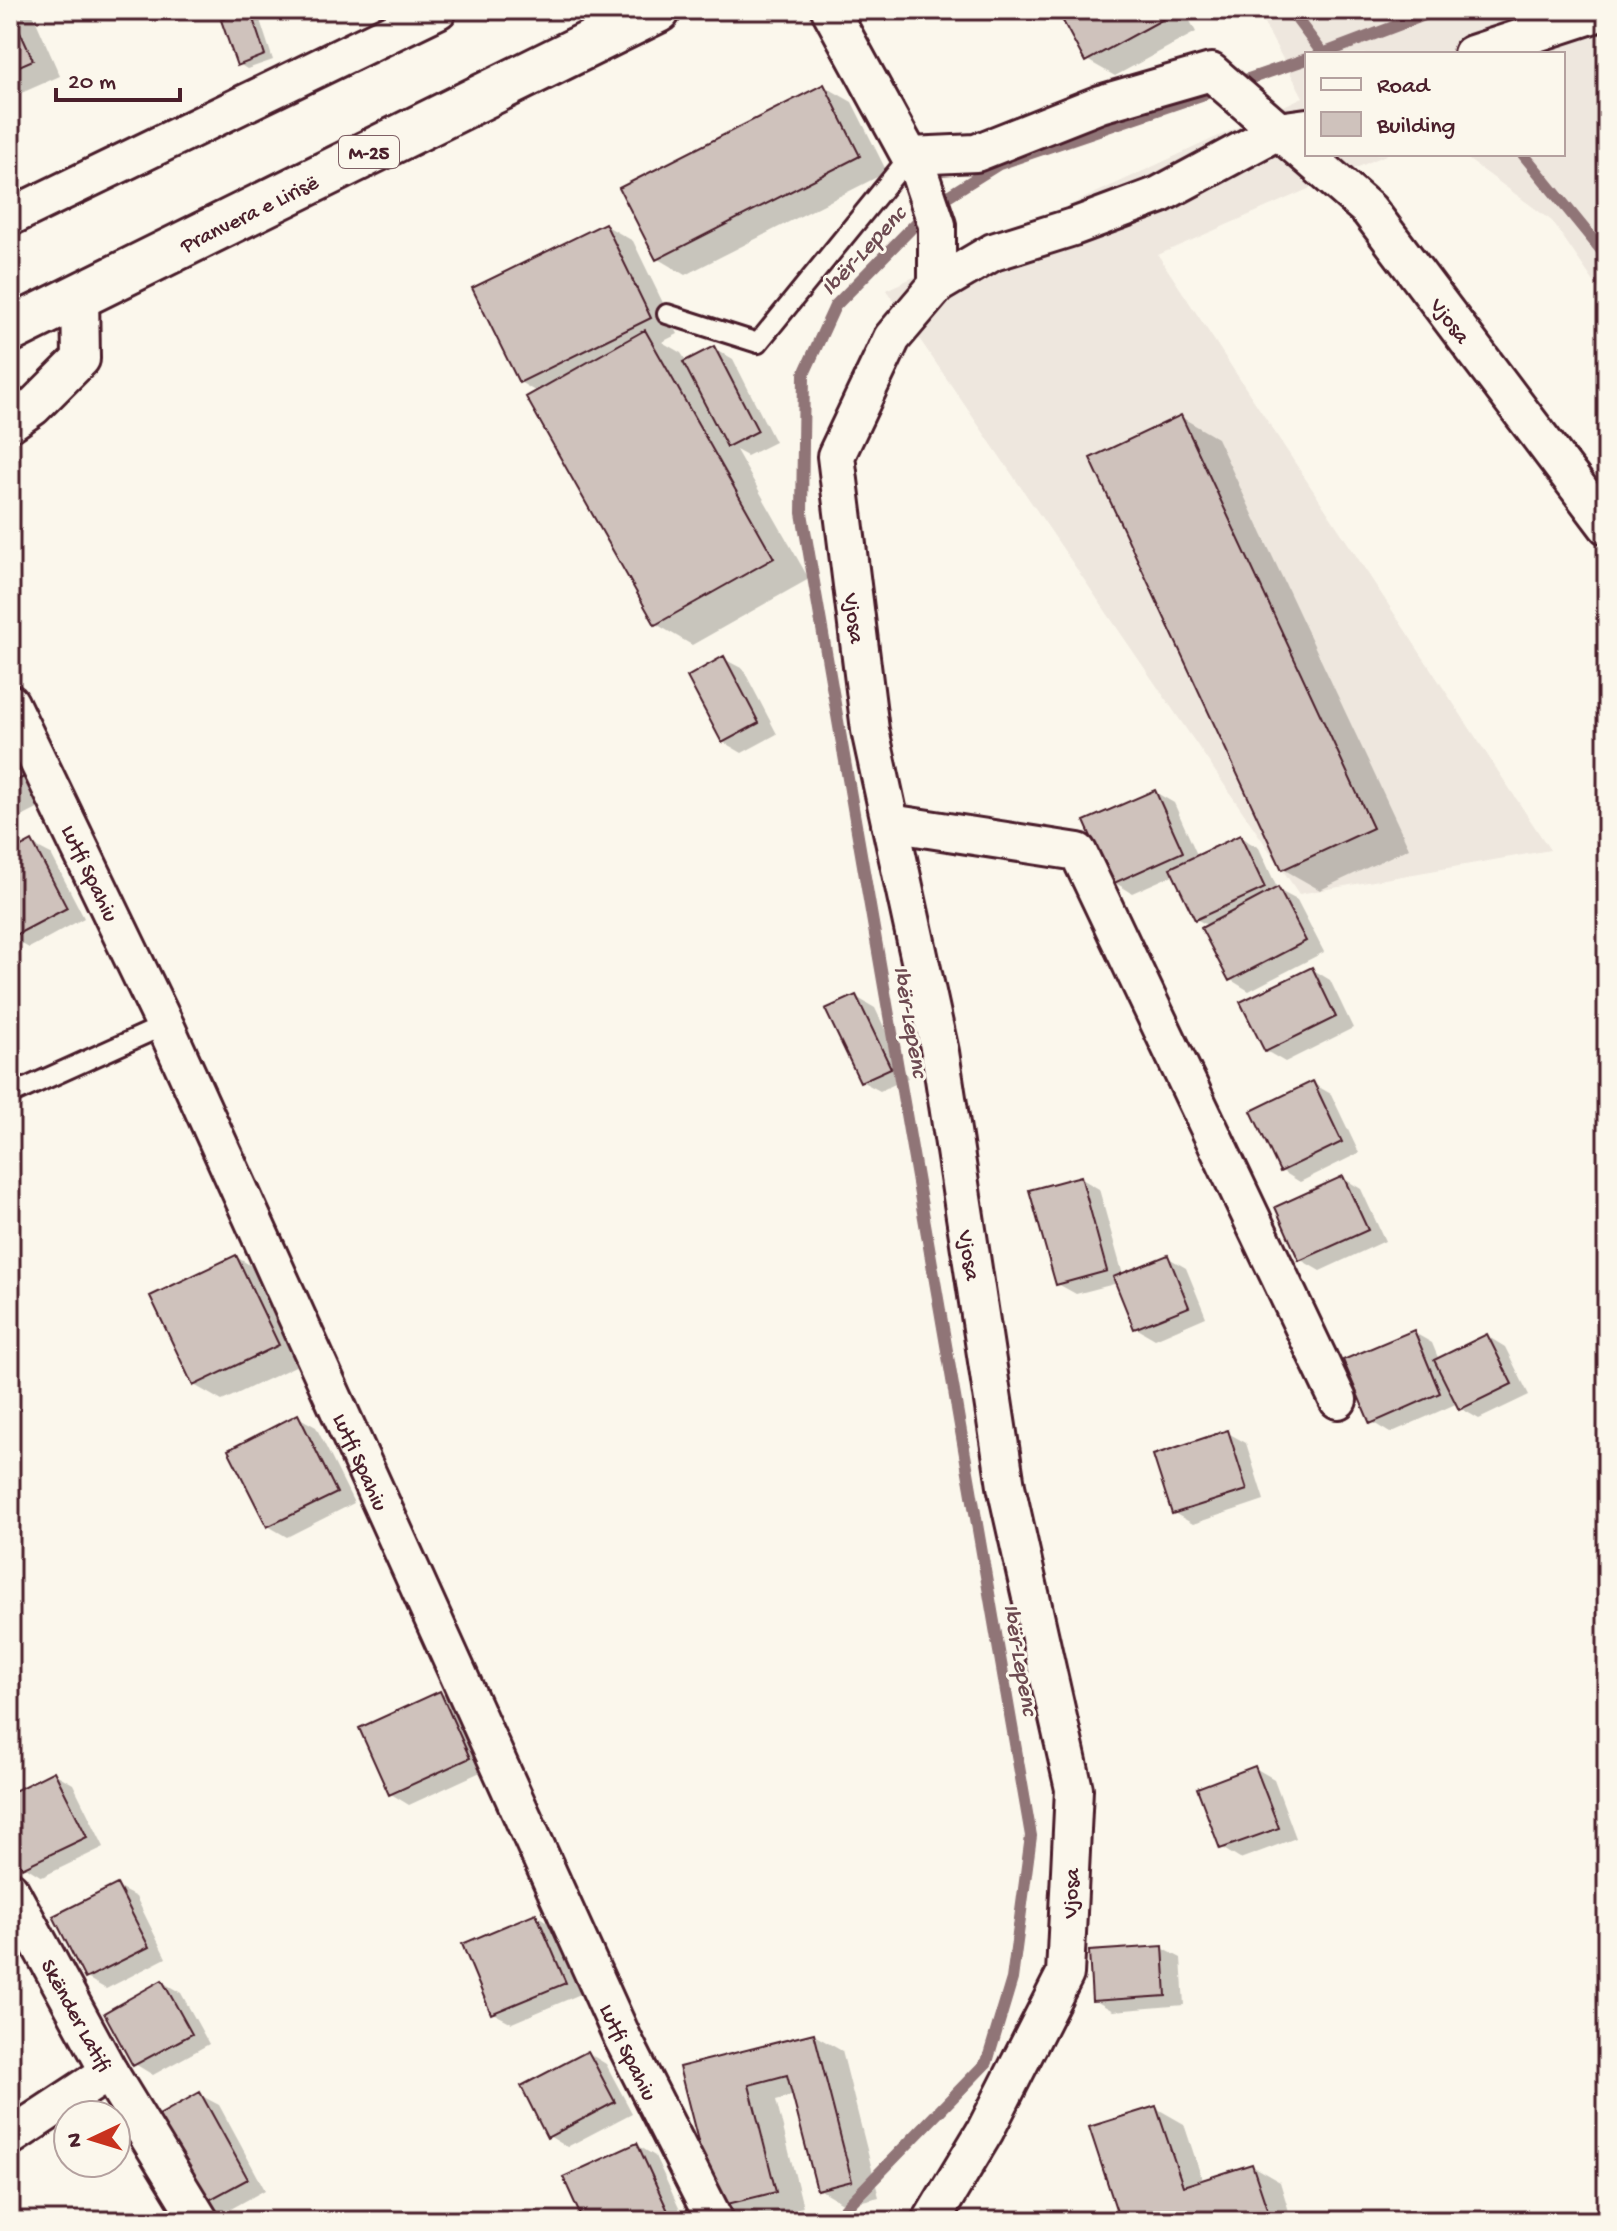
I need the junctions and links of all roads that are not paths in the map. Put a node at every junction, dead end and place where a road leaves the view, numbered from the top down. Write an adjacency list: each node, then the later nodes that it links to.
1 (438, 10): 9 (street)
2 (830, 10): 8 (street)
3 (1607, 10): 5 (street)
4 (655, 11): 11 (main road, Pranvera e Lirisë / M-25)
5 (1478, 52)
6 (1293, 129): 8 (street, Vjosa); 10 (street, Vjosa)
7 (1318, 156): 15 (street, Vjosa)
8 (915, 166): 10 (street); 12 (lane)
9 (10, 217)
10 (937, 285): 17 (street, Vjosa)
11 (80, 294): 13 (main road, Pranvera e Lirisë / M-25); 14 (street)
12 (667, 314)
13 (10, 330)
14 (10, 423)
15 (1607, 526)
16 (10, 703): 18 (street, Lutfi Spahiu)
17 (890, 823): 20 (street); 26 (street, Vjosa)
18 (165, 1025): 19 (lane); 25 (street, Lutfi Spahiu)
19 (10, 1095)
20 (1338, 1400)
21 (10, 1890): 22 (street, Skënder Latifi)
22 (109, 2072): 23 (street); 24 (street, Skënder Latifi)
23 (10, 2137)
24 (200, 2221)
25 (715, 2221)
26 (931, 2221)

